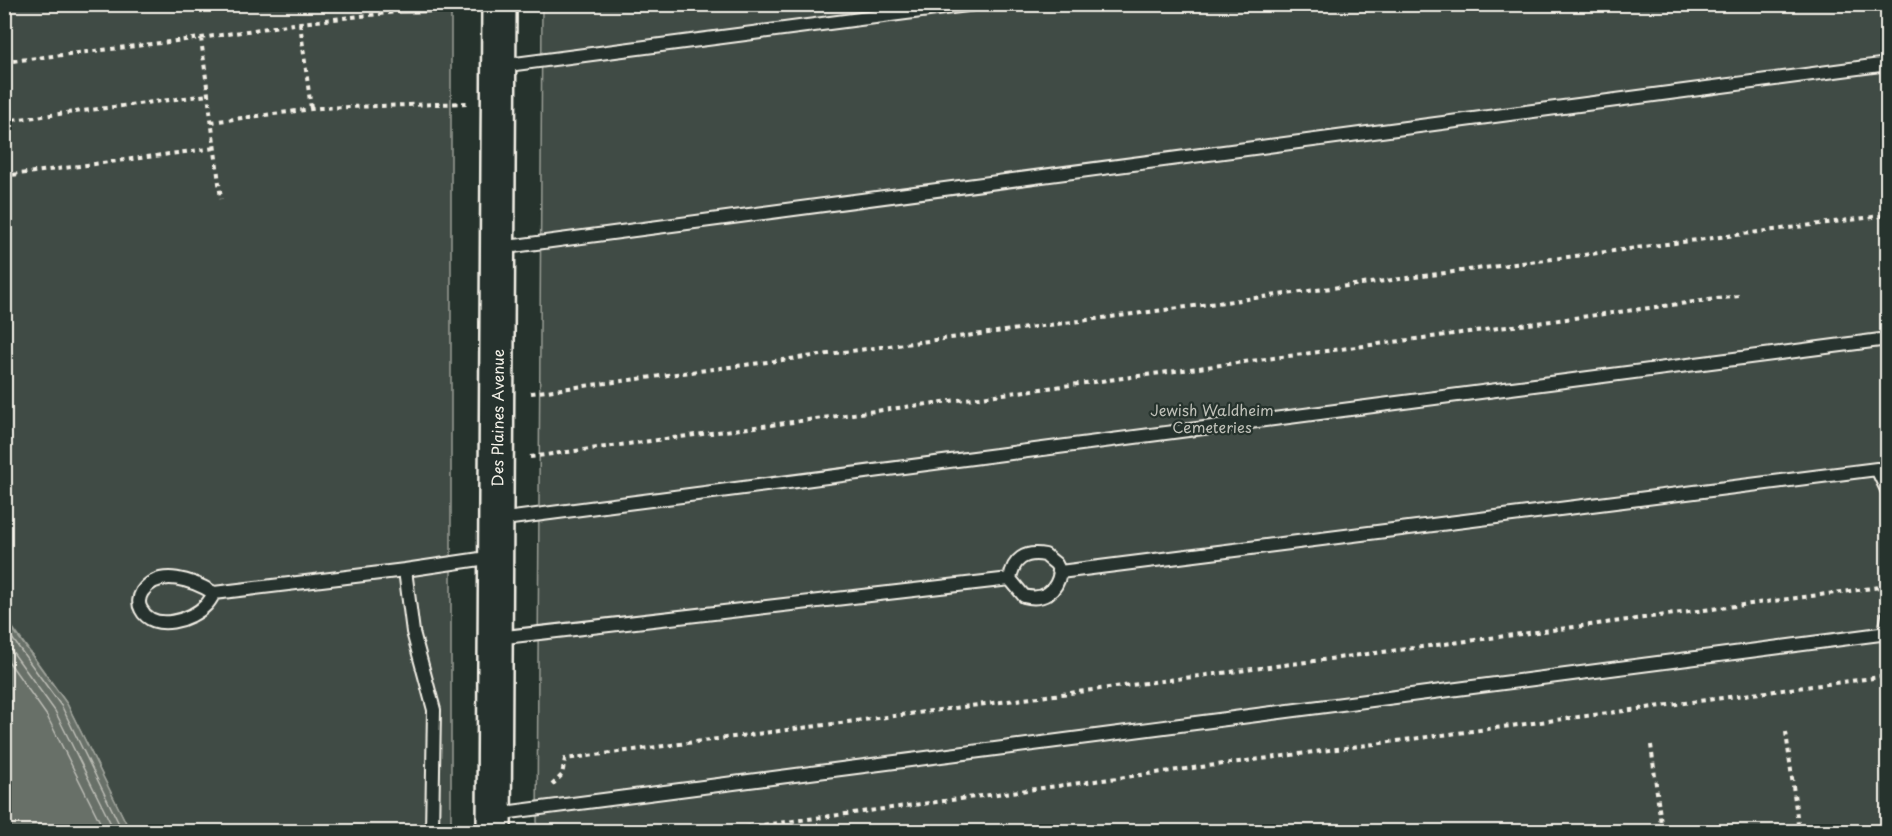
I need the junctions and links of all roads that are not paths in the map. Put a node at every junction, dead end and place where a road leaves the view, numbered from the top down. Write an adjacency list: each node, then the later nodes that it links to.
1 (499, 4): 4 (main road, Des Plaines Avenue)
2 (975, 4): 4 (lane)
3 (1887, 64): 5 (lane)
4 (499, 66): 5 (main road, Des Plaines Avenue)
5 (498, 248): 9 (main road, Des Plaines Avenue)
6 (1887, 339): 9 (lane)
7 (1882, 465): 8 (lane); 12 (lane)
8 (1887, 492)
9 (496, 520): 10 (main road, Des Plaines Avenue)
10 (495, 556): 11 (lane); 17 (main road, Des Plaines Avenue)
11 (405, 570): 14 (lane); 19 (lane)
12 (1059, 573): 13 (lane); 13 (lane)
13 (1010, 579): 17 (lane)
14 (214, 593): 14 (lane)
15 (1887, 616): 16 (lane)
16 (1886, 633): 18 (lane)
17 (495, 638): 18 (main road, Des Plaines Avenue)
18 (494, 823)
19 (432, 831)

